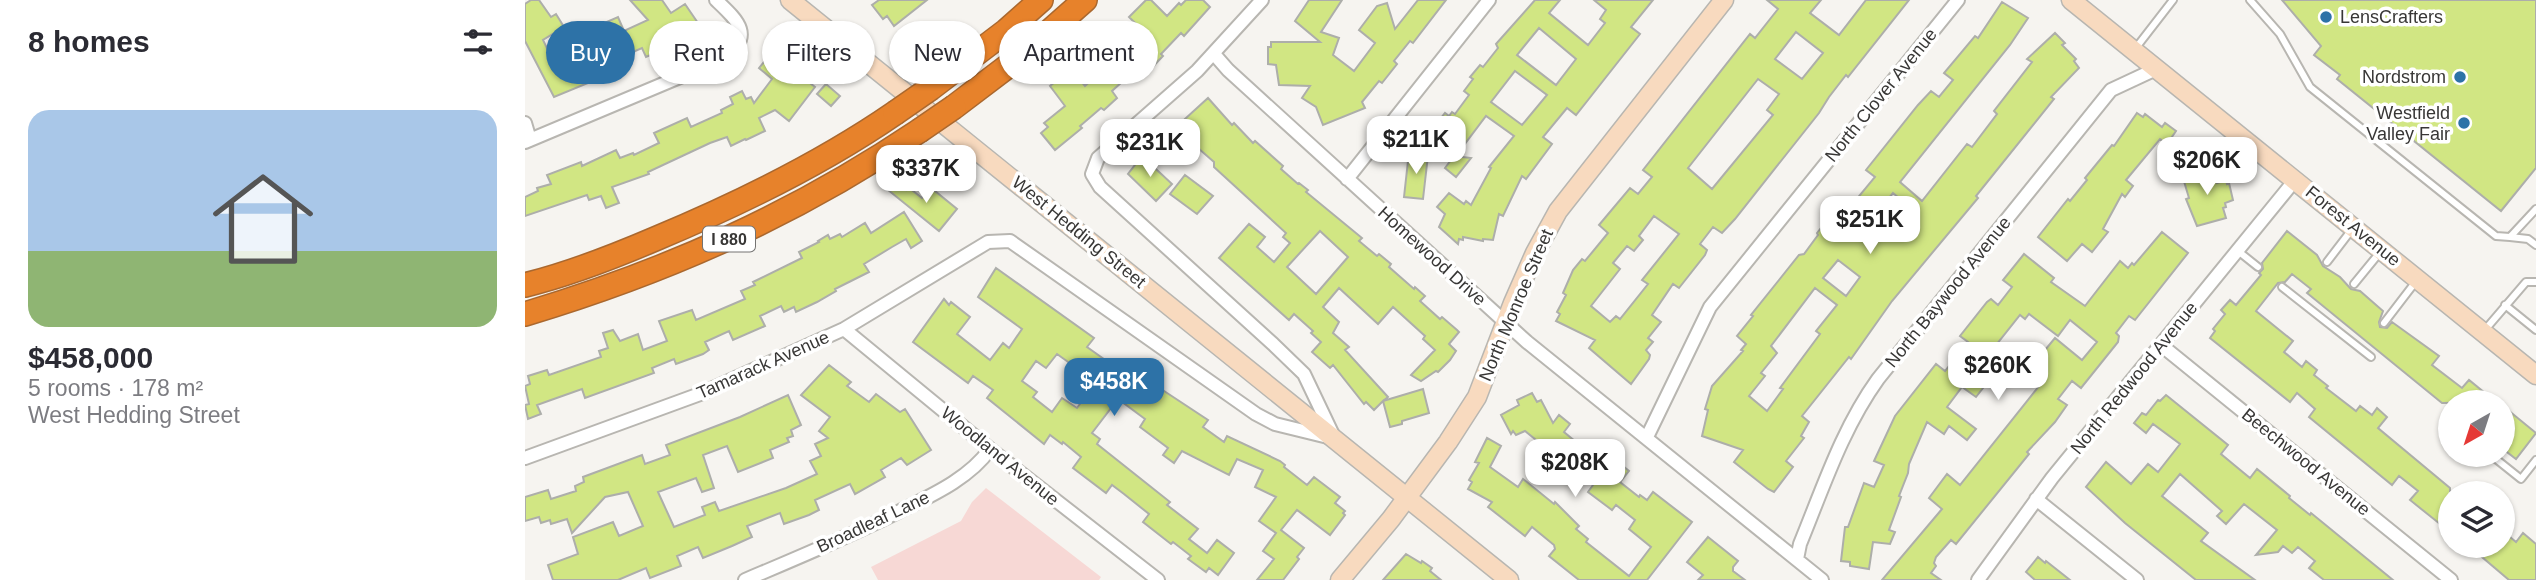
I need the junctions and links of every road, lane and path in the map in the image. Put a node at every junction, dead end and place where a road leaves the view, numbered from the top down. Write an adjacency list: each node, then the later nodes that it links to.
1 (716, 0): 16 (street)
2 (790, 0): 44 (main road, West Hedding Street)
3 (1041, 0): 31 (highway, I 880, bridge)
4 (1085, 0): 34 (highway, I 880, bridge)
5 (1262, 0): 13 (street)
6 (1489, 0): 17 (street)
7 (1724, 0): 35 (main road, North Monroe Street)
8 (1958, 0): 43 (street, North Clover Avenue)
9 (2071, 0): 12 (main road, Forest Avenue)
10 (2173, 0): 12 (lane)
11 (2250, 0): 21 (lane)
12 (2134, 50): 14 (main road, Forest Avenue)
13 (1214, 54): 17 (street, Homewood Drive); 44 (street, West Hedding Street)
14 (2157, 69): 18 (main road, Forest Avenue); 51 (street, North Baywood Avenue)
15 (525, 123): 16 (street)
16 (528, 141)
17 (1347, 179): 35 (street, Homewood Drive)
18 (2295, 180): 20 (main road, Forest Avenue); 25 (street, North Redwood Avenue)
19 (2536, 209): 21 (lane)
20 (2355, 227): 24 (main road, Forest Avenue); 26 (lane)
21 (2510, 237): 23 (lane)
22 (988, 242): 37 (street, Tamarack Avenue); 44 (street, West Hedding Street)
23 (2536, 245)
24 (2382, 249): 28 (main road, Forest Avenue); 30 (lane)
25 (2238, 251): 27 (lane); 40 (street, North Redwood Avenue)
26 (2327, 262)
27 (2258, 267)
28 (2418, 279): 36 (lane); 39 (main road, Forest Avenue)
29 (2536, 282): 33 (lane)
30 (2354, 284)
31 (525, 285)
32 (2282, 286): 41 (lane)
33 (2505, 305): 38 (lane); 39 (lane)
34 (525, 314)
35 (1506, 323): 43 (street, Homewood Drive); 49 (main road, North Monroe Street)
36 (2384, 323)
37 (844, 329): 45 (street, Woodland Avenue); 46 (street, Tamarack Avenue)
38 (2536, 330)
39 (2484, 332): 42 (main road, Forest Avenue)
40 (2161, 345): 50 (street, North Redwood Avenue); 60 (street, Beechwood Avenue)
41 (2371, 357)
42 (2536, 375)
43 (1647, 437): 51 (street, Homewood Drive)
44 (1335, 439): 49 (main road, West Hedding Street)
45 (990, 449): 52 (street, Woodland Avenue); 53 (street, Broadleaf Lane)
46 (525, 458)
47 (2536, 460): 48 (lane)
48 (2506, 467)
49 (1406, 496): 55 (main road, North Monroe Street); 56 (main road, West Hedding Street)
50 (2036, 499): 58 (street, North Redwood Avenue); 59 (street)
51 (1797, 559): 57 (street, Homewood Drive)
52 (1143, 575): 54 (street, Woodland Avenue)
53 (745, 580)
54 (1158, 580)
55 (1340, 580)
56 (1509, 580)
57 (1822, 580)
58 (1978, 580)
59 (2137, 580)
60 (2451, 580)

